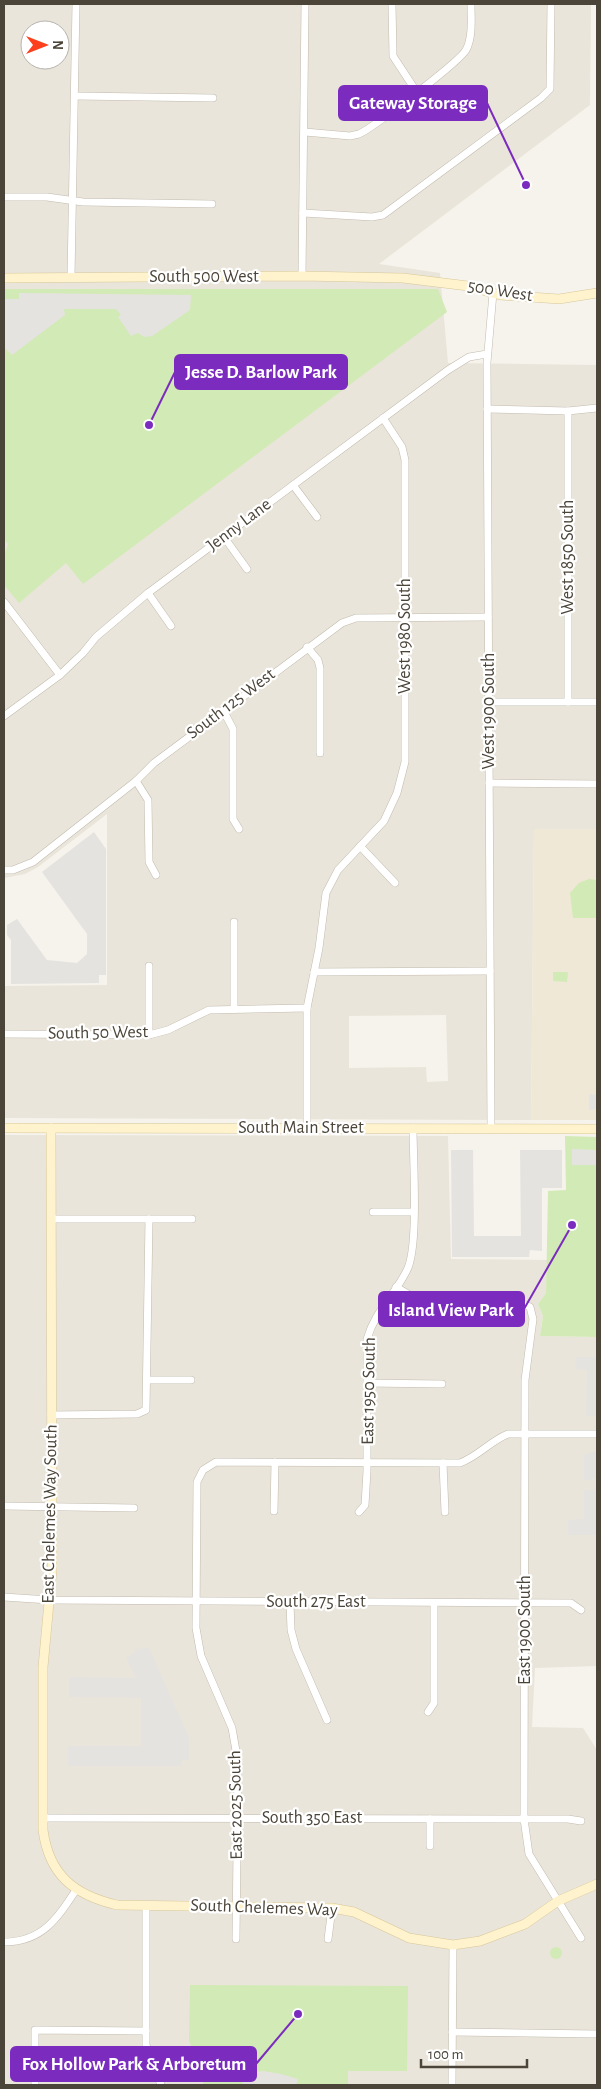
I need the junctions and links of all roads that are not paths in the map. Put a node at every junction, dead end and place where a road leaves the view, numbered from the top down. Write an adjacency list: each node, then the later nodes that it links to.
1 (76, 4): 7 (street)
2 (305, 4): 9 (street)
3 (392, 4): 6 (street)
4 (471, 4): 6 (street)
5 (551, 4): 13 (street)
6 (416, 91): 9 (street)
7 (76, 96): 8 (street); 11 (street)
8 (213, 98)
9 (305, 132): 13 (street)
10 (4, 197): 11 (street)
11 (74, 202): 12 (street); 15 (street)
12 (212, 204)
13 (303, 213): 14 (street)
14 (302, 276): 15 (street, South 500 West); 17 (street, South 500 West)
15 (71, 277): 16 (street, South 500 West)
16 (4, 278)
17 (404, 278): 18 (street, 500 West)
18 (493, 293): 19 (street, 500 West); 20 (street, West 1900 South)
19 (597, 293)
20 (487, 354): 22 (street, West 1900 South); 24 (street, Jenny Lane)
21 (597, 408): 23 (street)
22 (487, 409): 23 (street); 32 (street, West 1900 South)
23 (568, 411): 37 (street, West 1850 South)
24 (383, 418): 25 (street, Jenny Lane); 31 (street, West 1980 South)
25 (293, 485): 26 (street); 27 (street, Jenny Lane)
26 (317, 517)
27 (224, 537): 28 (street); 29 (street, Jenny Lane)
28 (247, 570)
29 (148, 593): 33 (street); 35 (street, Jenny Lane)
30 (4, 602): 35 (street)
31 (405, 617): 32 (street, South 125 West); 34 (street, South 125 West); 46 (street, West 1980 South)
32 (488, 617): 36 (street, West 1900 South)
33 (172, 626)
34 (307, 648): 39 (street, South 125 West); 41 (street)
35 (60, 675): 40 (street, Jenny Lane)
36 (489, 702): 37 (street); 43 (street, West 1900 South)
37 (568, 702): 38 (street)
38 (597, 702)
39 (223, 710): 42 (street, South 125 West); 45 (street)
40 (4, 716)
41 (320, 753)
42 (136, 781): 47 (street, South 125 West); 48 (street)
43 (489, 783): 44 (street); 52 (street, West 1900 South)
44 (597, 784)
45 (239, 829)
46 (360, 846): 49 (street); 53 (street, West 1980 South)
47 (4, 870)
48 (156, 875)
49 (395, 883)
50 (234, 922): 55 (street)
51 (149, 966): 57 (street)
52 (490, 971): 53 (street); 62 (street, West 1900 South)
53 (314, 972): 54 (street, West 1980 South)
54 (307, 1008): 55 (street, South 50 West); 60 (street, West 1980 South)
55 (234, 1010): 57 (street, South 50 West)
56 (4, 1034): 57 (street, South 50 West)
57 (149, 1035)
58 (4, 1128): 59 (street, South Main Street)
59 (50, 1128): 60 (street, South Main Street); 66 (street, East Chelemes Way South)
60 (308, 1128): 61 (street, South Main Street)
61 (413, 1128): 62 (street, South Main Street); 65 (street, East 1950 South)
62 (491, 1129): 63 (street, South Main Street)
63 (597, 1129)
64 (373, 1212): 65 (street)
65 (413, 1212): 69 (street, East 1950 South)
66 (51, 1219): 67 (street); 74 (street, East Chelemes Way South)
67 (149, 1219): 68 (street); 70 (street)
68 (192, 1219)
69 (396, 1287): 72 (street, East 1950 South); 75 (street, East 1900 South)
70 (148, 1380): 71 (street); 74 (street)
71 (191, 1380)
72 (367, 1383): 73 (street); 78 (street, East 1950 South)
73 (442, 1384)
74 (51, 1414): 81 (street, East Chelemes Way South)
75 (525, 1434): 76 (street); 79 (street); 91 (street, East 1900 South)
76 (597, 1434)
77 (275, 1462): 78 (street); 83 (street); 88 (street, East 2025 South)
78 (367, 1462): 79 (street); 84 (street, East 1950 South)
79 (443, 1463): 85 (street)
80 (4, 1506): 81 (street)
81 (51, 1507): 82 (street); 87 (street, East Chelemes Way South)
82 (134, 1508)
83 (274, 1511)
84 (359, 1512)
85 (445, 1512)
86 (4, 1597): 87 (street, South 275 East)
87 (49, 1600): 88 (street, South 275 East); 95 (street, East Chelemes Way South)
88 (196, 1602): 89 (street, South 275 East); 96 (street, East 2025 South)
89 (290, 1602): 90 (street, South 275 East); 94 (street)
90 (434, 1603): 91 (street, South 275 East); 93 (street)
91 (525, 1603): 92 (street, South 275 East); 98 (street, East 1900 South)
92 (581, 1610)
93 (428, 1712)
94 (327, 1720)
95 (43, 1818): 96 (street, South 350 East); 102 (street, East Chelemes Way South)
96 (238, 1818): 97 (street, South 350 East); 105 (street, East 2025 South)
97 (430, 1819): 98 (street, South 350 East); 100 (street)
98 (524, 1819): 99 (street, South 350 East); 103 (street, East 1900 South)
99 (581, 1822)
100 (430, 1846)
101 (597, 1884): 103 (street, South Chelemes Way)
102 (76, 1890): 104 (street, South Chelemes Way); 110 (street)
103 (558, 1901): 107 (street, East 1900 South); 111 (street, South Chelemes Way)
104 (146, 1906): 105 (street, South Chelemes Way); 112 (street)
105 (236, 1906): 106 (street, South Chelemes Way); 108 (street, East 2025 South)
106 (332, 1908): 109 (street); 111 (street, South Chelemes Way)
107 (580, 1938)
108 (236, 1939)
109 (328, 1939)
110 (4, 1942)
111 (453, 1945): 113 (street)
112 (146, 2031): 115 (street); 116 (street)
113 (452, 2032): 114 (street); 117 (street)
114 (597, 2034)
115 (35, 2085)
116 (161, 2085)
117 (452, 2085)

